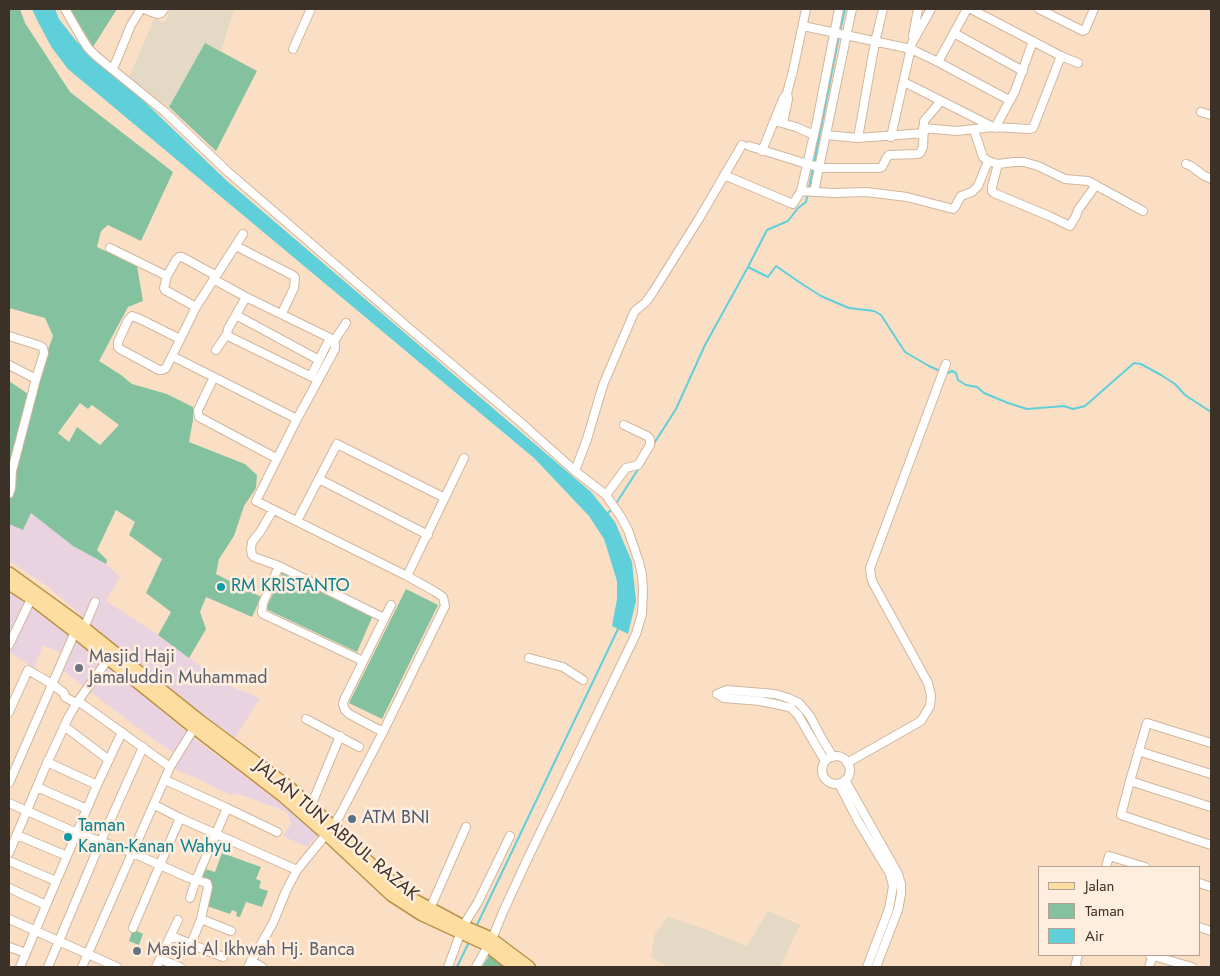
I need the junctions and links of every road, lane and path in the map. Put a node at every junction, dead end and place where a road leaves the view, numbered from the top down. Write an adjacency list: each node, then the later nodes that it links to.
1 (65, 9): 25 (street)
2 (142, 9): 3 (street); 25 (street)
3 (164, 9)
4 (311, 9): 21 (street)
5 (806, 9): 14 (street)
6 (839, 9): 15 (street)
7 (852, 9): 17 (street)
8 (883, 9): 19 (street)
9 (918, 9): 20 (street)
10 (931, 9): 20 (street)
11 (969, 9): 16 (street); 18 (street)
12 (1039, 9): 13 (street)
13 (1094, 9)
14 (803, 26): 15 (street); 28 (street)
15 (835, 33): 17 (street); 36 (street)
16 (954, 33): 23 (street); 26 (street)
17 (847, 35): 19 (street); 43 (street)
18 (1033, 41): 22 (street); 26 (street)
19 (875, 42): 20 (street); 45 (street)
20 (912, 46): 23 (street); 27 (street)
21 (293, 49)
22 (1062, 56): 24 (street); 38 (street)
23 (938, 62): 29 (street)
24 (1078, 63)
25 (113, 69): 86 (street)
26 (1023, 71): 29 (street)
27 (904, 82): 30 (street); 44 (street)
28 (787, 93): 34 (street); 35 (street)
29 (1009, 100): 38 (street)
30 (941, 101): 33 (street); 40 (street)
31 (1201, 112): 32 (street)
32 (1211, 115)
33 (970, 116): 38 (street); 41 (street)
34 (774, 121): 35 (street); 46 (street)
35 (783, 123): 37 (street)
36 (816, 126): 37 (street); 42 (street)
37 (796, 127): 42 (street)
38 (994, 128): 39 (street)
39 (974, 130): 41 (street); 47 (street)
40 (923, 131): 41 (street); 44 (street); 51 (street)
41 (957, 131)
42 (814, 135): 48 (street)
43 (826, 135): 45 (street); 51 (street)
44 (891, 137): 45 (street)
45 (858, 138)
46 (762, 151): 48 (street); 52 (street)
47 (988, 161): 49 (street); 55 (street)
48 (807, 164): 51 (street); 56 (street)
49 (998, 164): 54 (street); 57 (street)
50 (1186, 164): 53 (street)
51 (819, 167): 58 (street)
52 (724, 175): 56 (street); 86 (street)
53 (1211, 179)
54 (1096, 185): 57 (street); 59 (street)
55 (978, 186): 57 (street); 58 (street)
56 (801, 190): 58 (street)
57 (992, 191)
58 (814, 192)
59 (1143, 211)
60 (243, 234): 61 (street)
61 (236, 246): 64 (street); 67 (street)
62 (110, 248): 63 (street)
63 (167, 276): 64 (street); 66 (street)
64 (214, 277): 65 (street); 66 (street)
65 (246, 297): 67 (street); 68 (street)
66 (196, 307): 72 (street)
67 (282, 313): 73 (street)
68 (236, 315): 70 (street); 76 (street)
69 (346, 323): 73 (street)
70 (227, 334): 74 (street); 80 (street)
71 (9, 336): 81 (street)
72 (180, 339): 75 (street); 75 (street)
73 (332, 339): 76 (street); 80 (street)
74 (216, 350)
75 (172, 356): 79 (street)
76 (319, 360): 80 (street)
77 (946, 364): 125 (street)
78 (9, 365): 81 (street)
79 (214, 377): 82 (street); 84 (street)
80 (314, 378): 82 (street)
81 (36, 379): 88 (street)
82 (297, 419): 84 (street)
83 (624, 425): 89 (street)
84 (276, 458): 91 (street)
85 (464, 458): 90 (street)
86 (575, 470): 89 (street)
87 (319, 479): 90 (street); 92 (street); 93 (street)
88 (9, 494)
89 (606, 496): 174 (street)
90 (445, 498): 93 (street)
91 (274, 510): 92 (street); 94 (street)
92 (297, 521): 96 (street)
93 (428, 535): 96 (street)
94 (279, 566): 101 (street); 106 (street)
95 (9, 573): 98 (main road, JALAN TUN ABDUL RAZAK)
96 (406, 576): 115 (street)
97 (9, 584): 98 (main road, JALAN TUN ABDUL RAZAK)
98 (33, 596): 102 (main road, JALAN TUN ABDUL RAZAK); 103 (street)
99 (95, 602): 102 (street)
100 (390, 606): 101 (street)
101 (384, 618): 106 (street)
102 (80, 630): 104 (main road, JALAN TUN ABDUL RAZAK); 108 (street); 112 (main road, JALAN TUN ABDUL RAZAK)
103 (9, 645)
104 (109, 658): 109 (street); 112 (main road, JALAN TUN ABDUL RAZAK)
105 (529, 658): 107 (street)
106 (363, 661): 115 (street)
107 (583, 680)
108 (52, 684): 109 (street); 110 (street); 131 (street)
109 (77, 702): 113 (street); 114 (street)
110 (9, 712)
111 (306, 718): 116 (street)
112 (197, 724): 126 (street); 136 (main road, JALAN TUN ABDUL RAZAK); 143 (main road, JALAN TUN ABDUL RAZAK)
113 (64, 726): 122 (street); 124 (street)
114 (122, 732): 118 (street); 122 (street)
115 (383, 732): 143 (street)
116 (340, 736): 119 (street); 136 (street)
117 (1211, 743): 120 (street)
118 (143, 747): 126 (street); 149 (street)
119 (359, 747)
120 (1138, 751): 127 (street); 129 (street)
121 (833, 757): 123 (street); 123 (street); 125 (street)
122 (109, 760): 132 (street)
123 (825, 761): 130 (street)
124 (47, 762): 132 (street); 133 (street)
125 (847, 763): 130 (street)
126 (170, 767): 128 (street)
127 (1211, 774)
128 (165, 780): 135 (street); 138 (street)
129 (1130, 781): 137 (street); 150 (street)
130 (842, 782): 195 (street); 196 (street)
131 (9, 783)
132 (97, 785): 139 (street)
133 (37, 787): 139 (street); 140 (street)
134 (9, 803): 140 (street)
135 (155, 804): 141 (street); 152 (street)
136 (311, 806): 143 (main road, JALAN TUN ABDUL RAZAK)
137 (1211, 807)
138 (227, 808): 144 (street); 146 (street)
139 (87, 809): 145 (street)
140 (26, 811): 145 (street); 147 (street)
141 (180, 818): 146 (street); 155 (street)
142 (466, 827): 164 (street)
143 (330, 830): 158 (street); 164 (main road, JALAN TUN ABDUL RAZAK)
144 (276, 832)
145 (77, 833): 149 (street); 153 (street)
146 (215, 834): 158 (street); 159 (street)
147 (17, 835): 151 (street); 153 (street)
148 (510, 836): 170 (street)
149 (101, 841): 152 (street); 173 (street)
150 (1211, 845)
151 (9, 853)
152 (133, 853): 155 (street); 178 (street)
153 (67, 856): 160 (street)
154 (9, 861): 160 (street)
155 (159, 866): 159 (street); 168 (street)
156 (1106, 866): 157 (street)
157 (1142, 866)
158 (297, 870): 183 (street)
159 (196, 880): 162 (street); 166 (street)
160 (56, 881): 163 (street)
161 (9, 888): 163 (street)
162 (190, 898)
163 (46, 904): 169 (street)
164 (428, 913): 170 (main road, JALAN TUN ABDUL RAZAK)
165 (9, 919): 169 (street)
166 (200, 919): 171 (street); 175 (street)
167 (178, 920): 172 (street)
168 (133, 928)
169 (35, 930): 173 (street); 177 (street)
170 (463, 930): 174 (main road, JALAN TUN ABDUL RAZAK); 191 (street)
171 (231, 931)
172 (171, 936): 175 (street); 182 (street)
173 (59, 941): 178 (street); 185 (street)
174 (488, 942): 192 (street); 193 (main road); 194 (main road)
175 (191, 944): 181 (street)
176 (9, 946): 177 (street)
177 (26, 953): 184 (street)
178 (88, 955): 186 (street); 187 (street)
179 (1078, 956): 197 (street)
180 (1155, 956): 198 (street)
181 (223, 957)
182 (160, 959): 188 (street); 189 (street)
183 (250, 964): 190 (street)
184 (20, 967)
185 (48, 967)
186 (82, 967)
187 (117, 967)
188 (156, 967)
189 (180, 967)
190 (262, 967)
191 (448, 967)
192 (476, 967)
193 (514, 967)
194 (529, 967)
195 (867, 967)
196 (876, 967)
197 (1077, 967)
198 (1192, 967)

